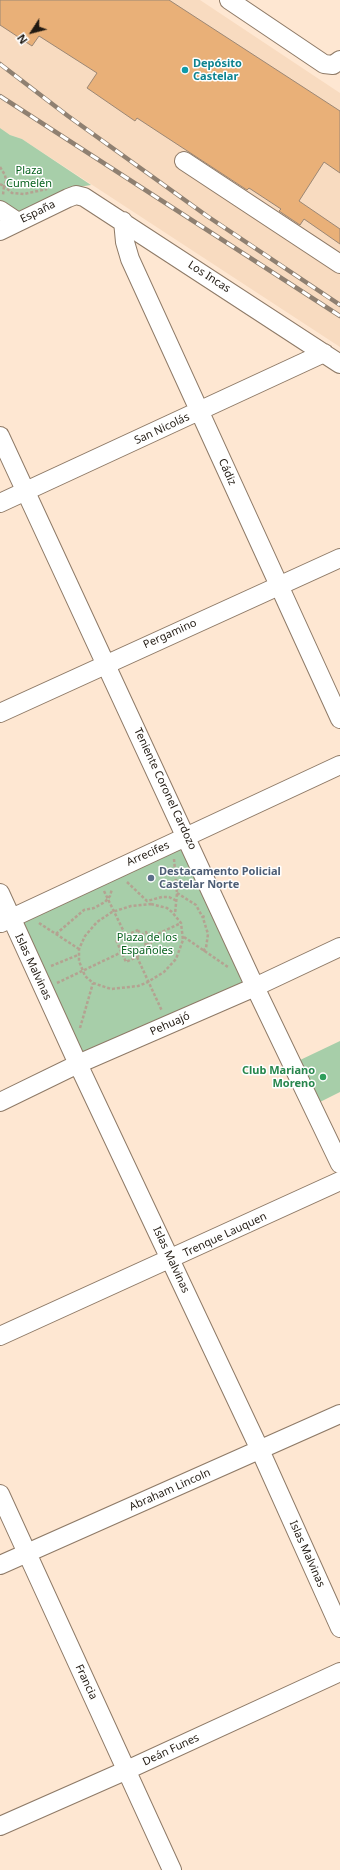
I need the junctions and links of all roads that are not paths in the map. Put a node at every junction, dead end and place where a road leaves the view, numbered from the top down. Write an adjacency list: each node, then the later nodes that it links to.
1 (229, 0): 2 (street)
2 (337, 63)
3 (184, 161): 9 (street)
4 (76, 195): 6 (street, Los Incas); 7 (street, España)
5 (0, 210): 7 (street)
6 (123, 221): 10 (street, Los Incas); 12 (street, Cádiz)
7 (18, 222): 8 (street, España)
8 (0, 231)
9 (340, 264)
10 (324, 353): 11 (street, Los Incas); 12 (street, San Nicolás)
11 (340, 364)
12 (200, 411): 14 (street, San Nicolás); 17 (street, Cádiz)
13 (0, 436): 14 (street, Teniente Coronel Cardozo)
14 (26, 491): 15 (street, San Nicolás); 18 (street, Teniente Coronel Cardozo)
15 (0, 503)
16 (340, 558): 17 (street, Pergamino)
17 (278, 586): 18 (street, Pergamino); 20 (street, Cádiz)
18 (106, 663): 19 (street, Pergamino); 22 (street, Teniente Coronel Cardozo)
19 (0, 713)
20 (340, 719)
21 (340, 764): 22 (street, Arrecifes)
22 (187, 836): 24 (street, Arrecifes); 26 (street, Teniente Coronel Cardozo)
23 (0, 893): 24 (street, Islas Malvinas)
24 (11, 918): 27 (street, Islas Malvinas)
25 (340, 947): 26 (street, Pehuajó)
26 (256, 986): 27 (street, Pehuajó); 29 (street, Teniente Coronel Cardozo)
27 (76, 1059): 28 (street, Pehuajó); 31 (street, Islas Malvinas)
28 (0, 1102)
29 (340, 1164)
30 (340, 1181): 31 (street, Trenque Lauquen)
31 (170, 1260): 32 (street, Trenque Lauquen); 34 (street, Islas Malvinas)
32 (0, 1336)
33 (340, 1414): 34 (street, Abraham Lincoln)
34 (260, 1450): 36 (street, Abraham Lincoln); 38 (street, Islas Malvinas)
35 (0, 1494): 36 (street, Francia)
36 (27, 1553): 37 (street, Abraham Lincoln); 40 (street, Francia)
37 (0, 1565)
38 (340, 1628)
39 (340, 1672): 40 (street, Deán Funes)
40 (127, 1770): 41 (street, Deán Funes); 42 (street, Francia)
41 (0, 1826)
42 (172, 1870)

